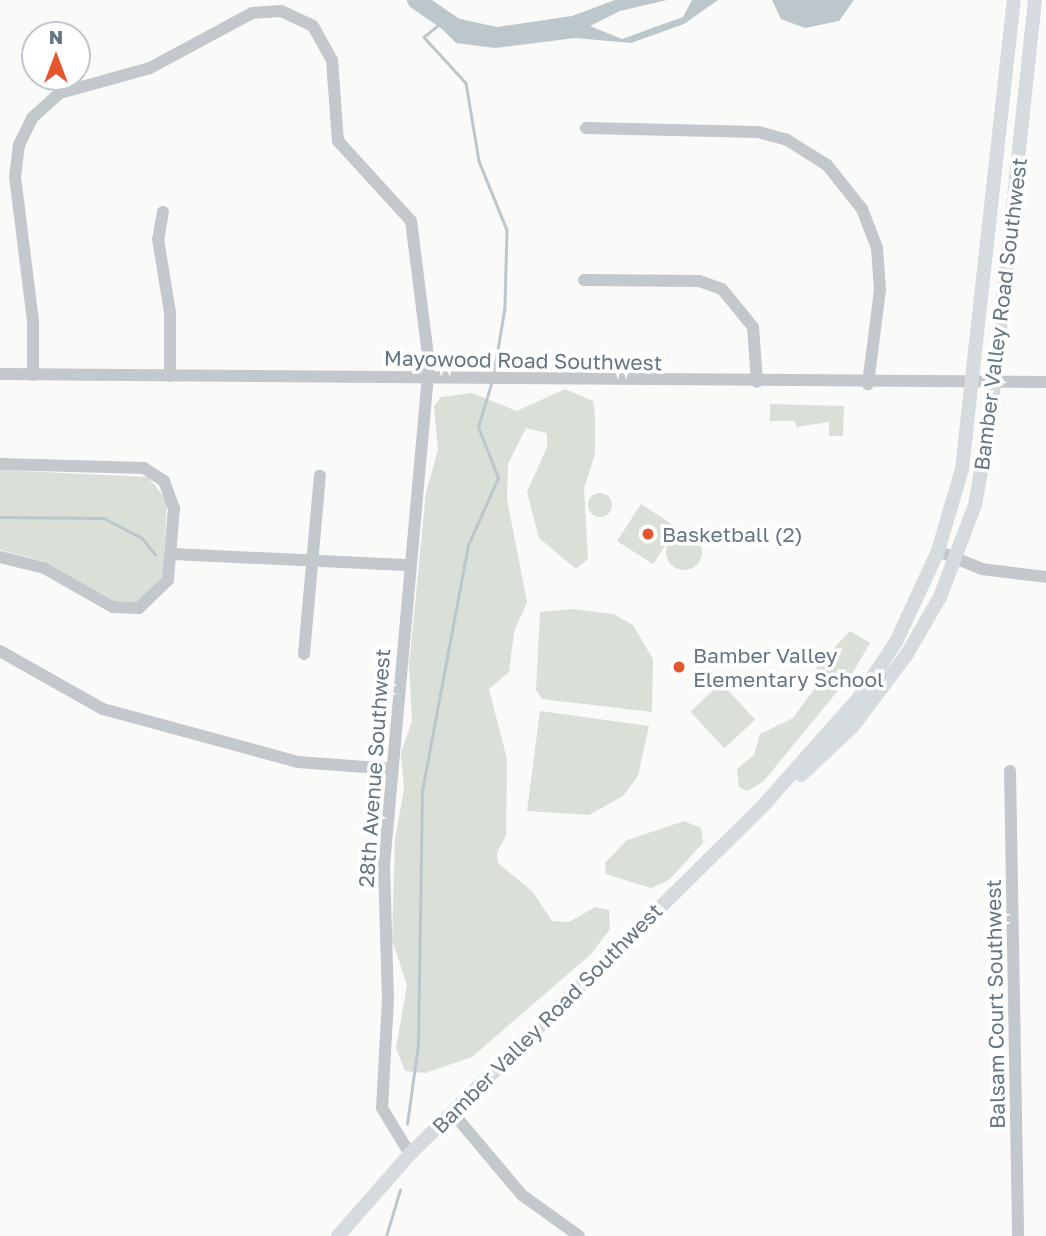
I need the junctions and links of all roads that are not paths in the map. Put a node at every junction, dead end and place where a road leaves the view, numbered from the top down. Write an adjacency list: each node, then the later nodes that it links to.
1 (1014, 0): 13 (main road, Bamber Valley Road Southwest)
2 (1035, 0): 14 (main road, Bamber Valley Road Southwest)
3 (586, 128): 12 (street)
4 (163, 212): 8 (street)
5 (584, 280): 10 (street)
6 (0, 374): 7 (street, Mayowood Road Southwest)
7 (33, 375): 8 (street, Mayowood Road Southwest); 9 (street, 28th Avenue Southwest)
8 (170, 376): 9 (street, Mayowood Road Southwest)
9 (429, 377): 10 (street, Mayowood Road Southwest); 22 (street, 28th Avenue Southwest)
10 (757, 382): 12 (street, Mayowood Road Southwest)
11 (1046, 382): 14 (street, Mayowood Road Southwest)
12 (868, 384): 13 (street, Mayowood Road Southwest)
13 (973, 385): 14 (street, Mayowood Road Southwest); 17 (main road, Bamber Valley Road Southwest)
14 (994, 385): 20 (main road, Bamber Valley Road Southwest)
15 (0, 464): 18 (street)
16 (320, 476): 21 (street)
17 (938, 551): 20 (street); 28 (main road, Bamber Valley Road Southwest)
18 (173, 554): 19 (street); 21 (street)
19 (0, 557)
20 (957, 559): 23 (street); 28 (main road, Bamber Valley Road Southwest)
21 (308, 561): 22 (street); 25 (street)
22 (410, 565): 26 (street, 28th Avenue Southwest)
23 (1046, 577)
24 (0, 651): 26 (street)
25 (304, 654)
26 (392, 769): 30 (street, 28th Avenue Southwest)
27 (1010, 771): 33 (street, Balsam Court Southwest)
28 (762, 807): 29 (main road, Bamber Valley Road Southwest)
29 (452, 1112): 30 (main road, Bamber Valley Road Southwest); 32 (street)
30 (410, 1154): 31 (main road, Bamber Valley Road Southwest)
31 (338, 1236)
32 (579, 1236)
33 (1018, 1236)

